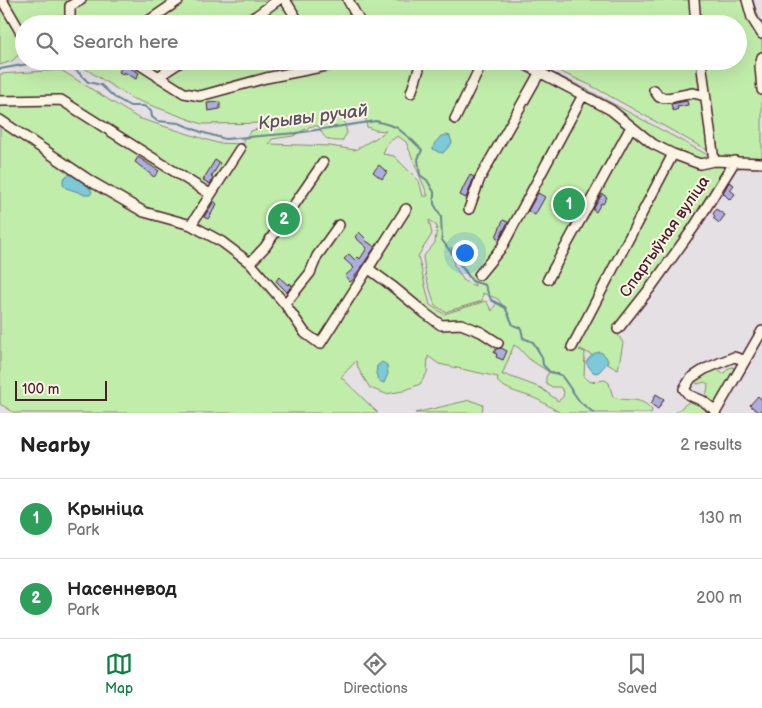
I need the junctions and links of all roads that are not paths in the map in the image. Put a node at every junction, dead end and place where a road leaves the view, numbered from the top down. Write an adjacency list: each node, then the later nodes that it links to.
1 (2, 0): 15 (street)
2 (81, 0): 9 (street)
3 (179, 0): 10 (street)
4 (278, 0): 11 (street)
5 (285, 0): 12 (street)
6 (348, 0): 13 (street)
7 (694, 0): 14 (street)
8 (747, 0): 16 (street)
9 (68, 3)
10 (157, 15)
11 (257, 15)
12 (294, 15)
13 (356, 15)
14 (695, 15)
15 (15, 22)
16 (762, 34)
17 (762, 57): 28 (street)
18 (148, 70): 26 (street)
19 (168, 70): 26 (street)
20 (297, 70): 26 (street)
21 (419, 70): 29 (street)
22 (478, 70): 33 (street)
23 (536, 70): 25 (street)
24 (702, 70): 31 (street)
25 (540, 72): 30 (street); 44 (street)
26 (158, 77)
27 (654, 90): 31 (street)
28 (762, 90)
29 (412, 93)
30 (583, 95): 35 (street); 49 (street)
31 (705, 96): 39 (street)
32 (0, 101): 42 (street)
33 (455, 119)
34 (0, 120): 45 (street)
35 (631, 127): 37 (street); 50 (street)
36 (240, 149): 42 (street)
37 (673, 154): 39 (street); 55 (street)
38 (735, 161): 39 (street); 41 (street); 52 (street, Спартыўная вуліца)
39 (714, 162)
40 (323, 163): 47 (street)
41 (762, 163)
42 (210, 194): 45 (street)
43 (406, 209): 48 (street)
44 (469, 209)
45 (191, 225): 47 (street)
46 (339, 225): 51 (street)
47 (250, 263): 51 (street)
48 (369, 269): 51 (street); 54 (street)
49 (479, 275)
50 (548, 279)
51 (285, 304)
52 (618, 329)
53 (762, 331): 56 (street)
54 (498, 342)
55 (572, 347)
56 (744, 360): 57 (street); 57 (street)
57 (715, 412)

